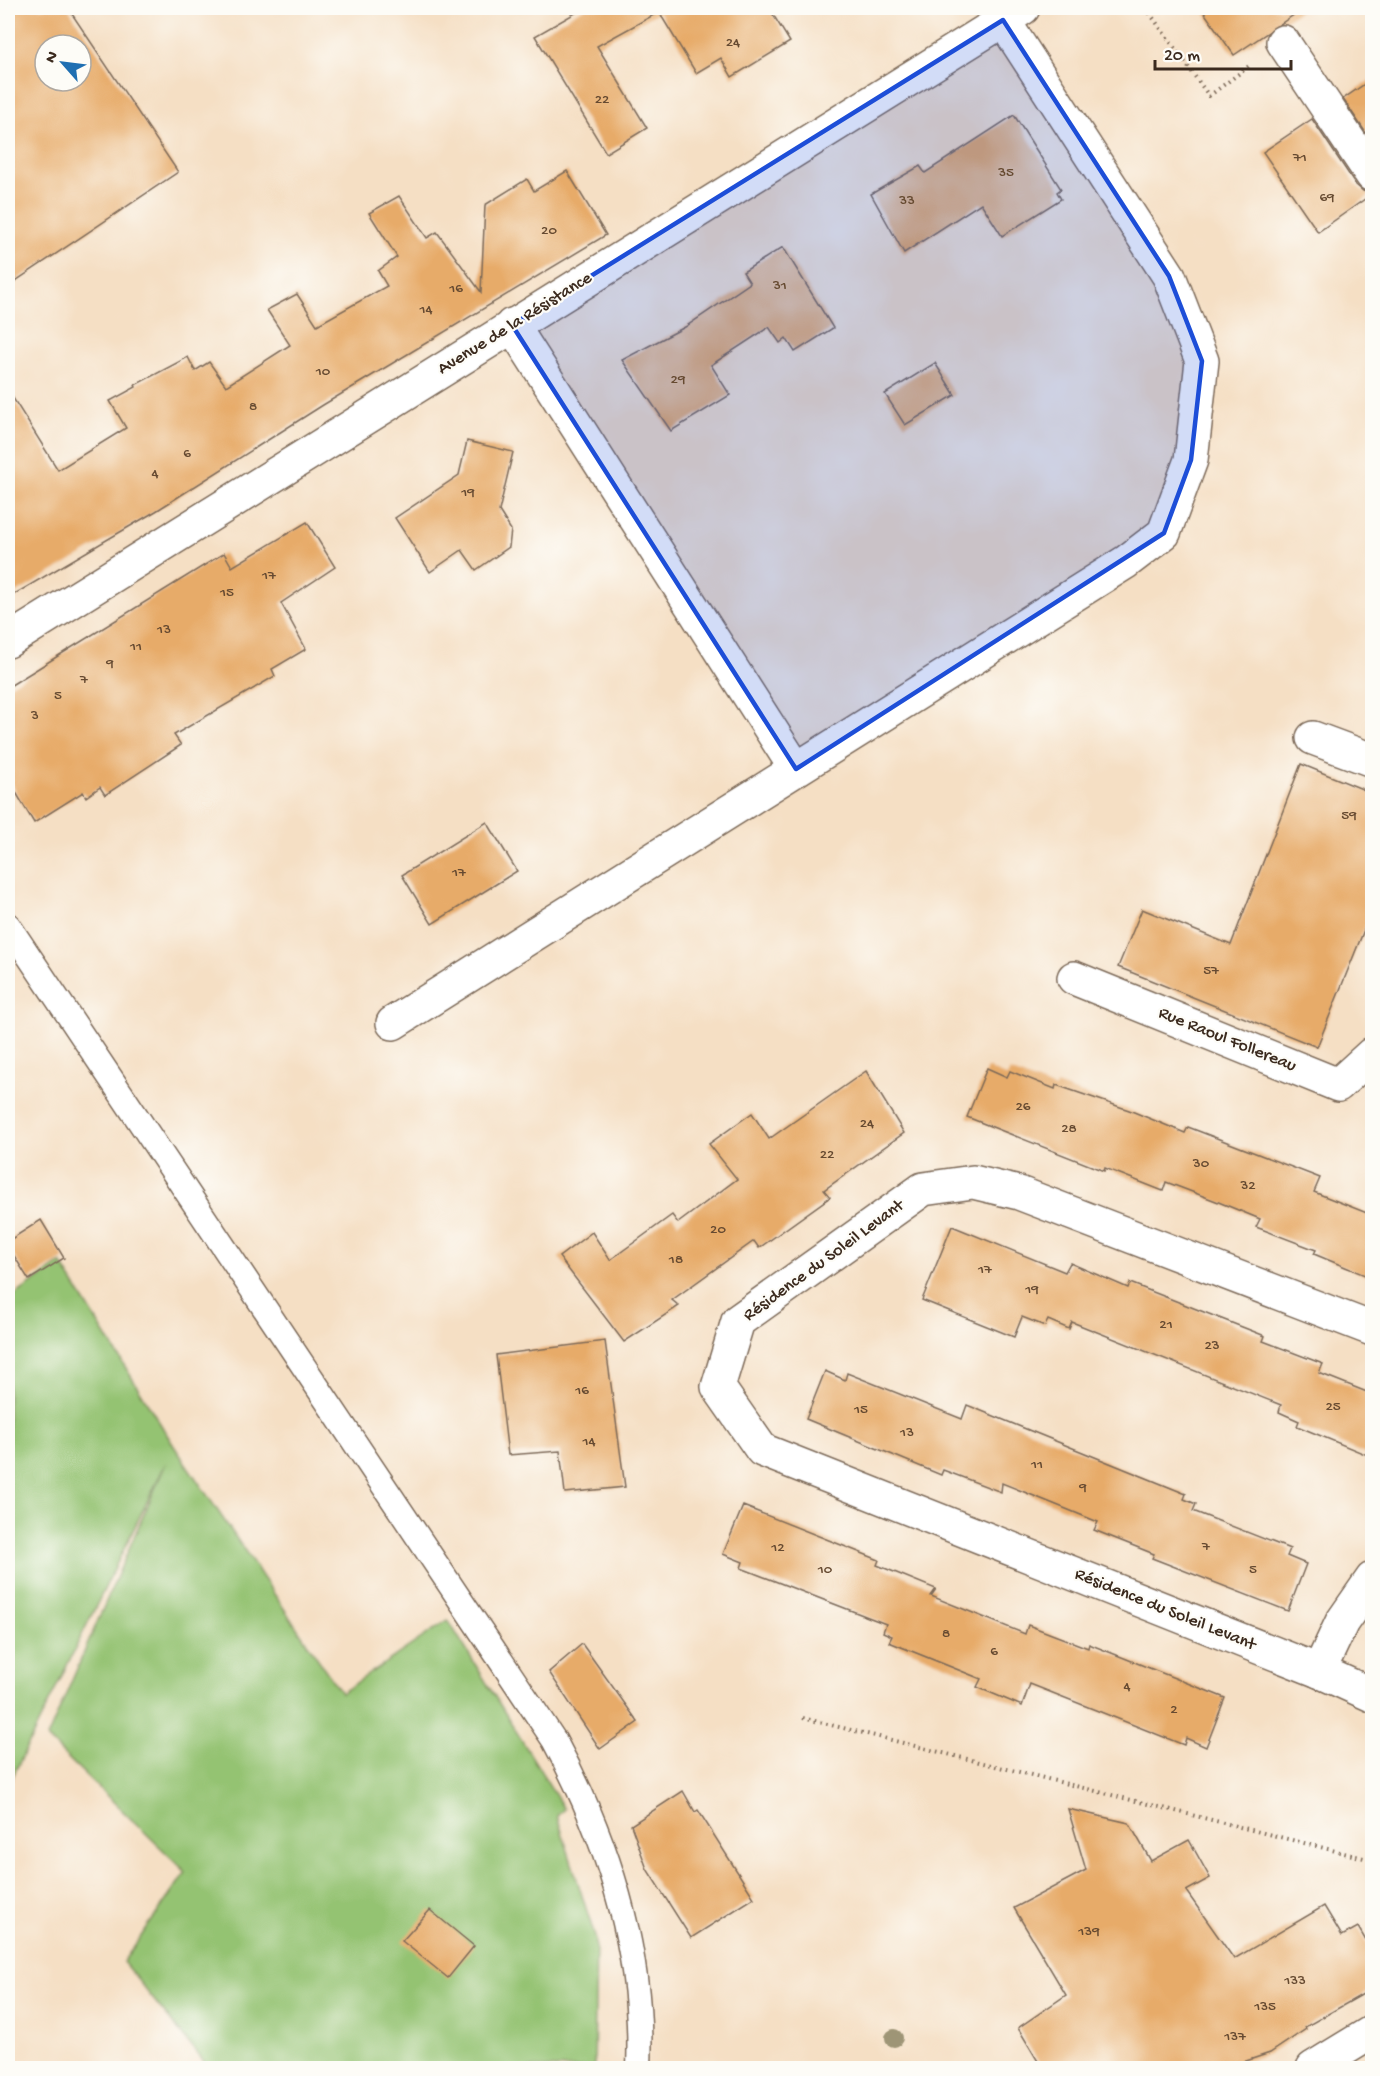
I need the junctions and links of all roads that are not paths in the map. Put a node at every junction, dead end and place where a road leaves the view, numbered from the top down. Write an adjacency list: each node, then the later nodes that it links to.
1 (1013, 14): 4 (street, Avenue de la Résistance); 8 (street)
2 (1283, 42): 3 (street)
3 (1372, 175)
4 (512, 325): 5 (street, Avenue de la Résistance); 8 (street)
5 (8, 641)
6 (1313, 738): 7 (street)
7 (1372, 760)
8 (796, 769): 11 (street)
9 (8, 925): 18 (lane)
10 (1074, 978): 12 (street, Rue Raoul Follereau)
11 (393, 1023)
12 (1372, 1054)
13 (1372, 1329): 15 (street, Résidence du Soleil Levant)
14 (1372, 1579): 15 (street)
15 (1319, 1671): 16 (street, Résidence du Soleil Levant)
16 (1372, 1695)
17 (1372, 2032): 19 (street)
18 (639, 2068)
19 (1313, 2068)

